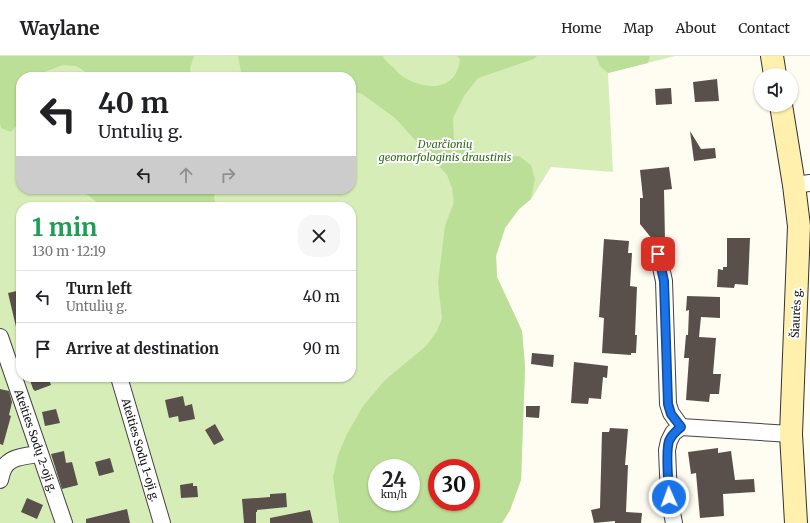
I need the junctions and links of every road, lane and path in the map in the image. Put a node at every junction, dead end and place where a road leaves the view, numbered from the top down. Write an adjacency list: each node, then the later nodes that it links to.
1 (772, 56): 2 (main road)
2 (774, 68)
3 (783, 112): 4 (main road, Šiaurės g.)
4 (802, 184): 9 (main road, Šiaurės g.)
5 (658, 254): 8 (street)
6 (0, 337): 10 (street, Ateities Sodų 2-oji g.)
7 (120, 382): 13 (street, Ateities Sodų 1-oji g.)
8 (681, 427): 9 (street); 14 (street)
9 (790, 434): 15 (main road, Šiaurės g.)
10 (39, 454): 11 (street); 12 (street, Ateities Sodų 2-oji g.)
11 (0, 480)
12 (64, 523)
13 (162, 523)
14 (674, 523)
15 (796, 523)

